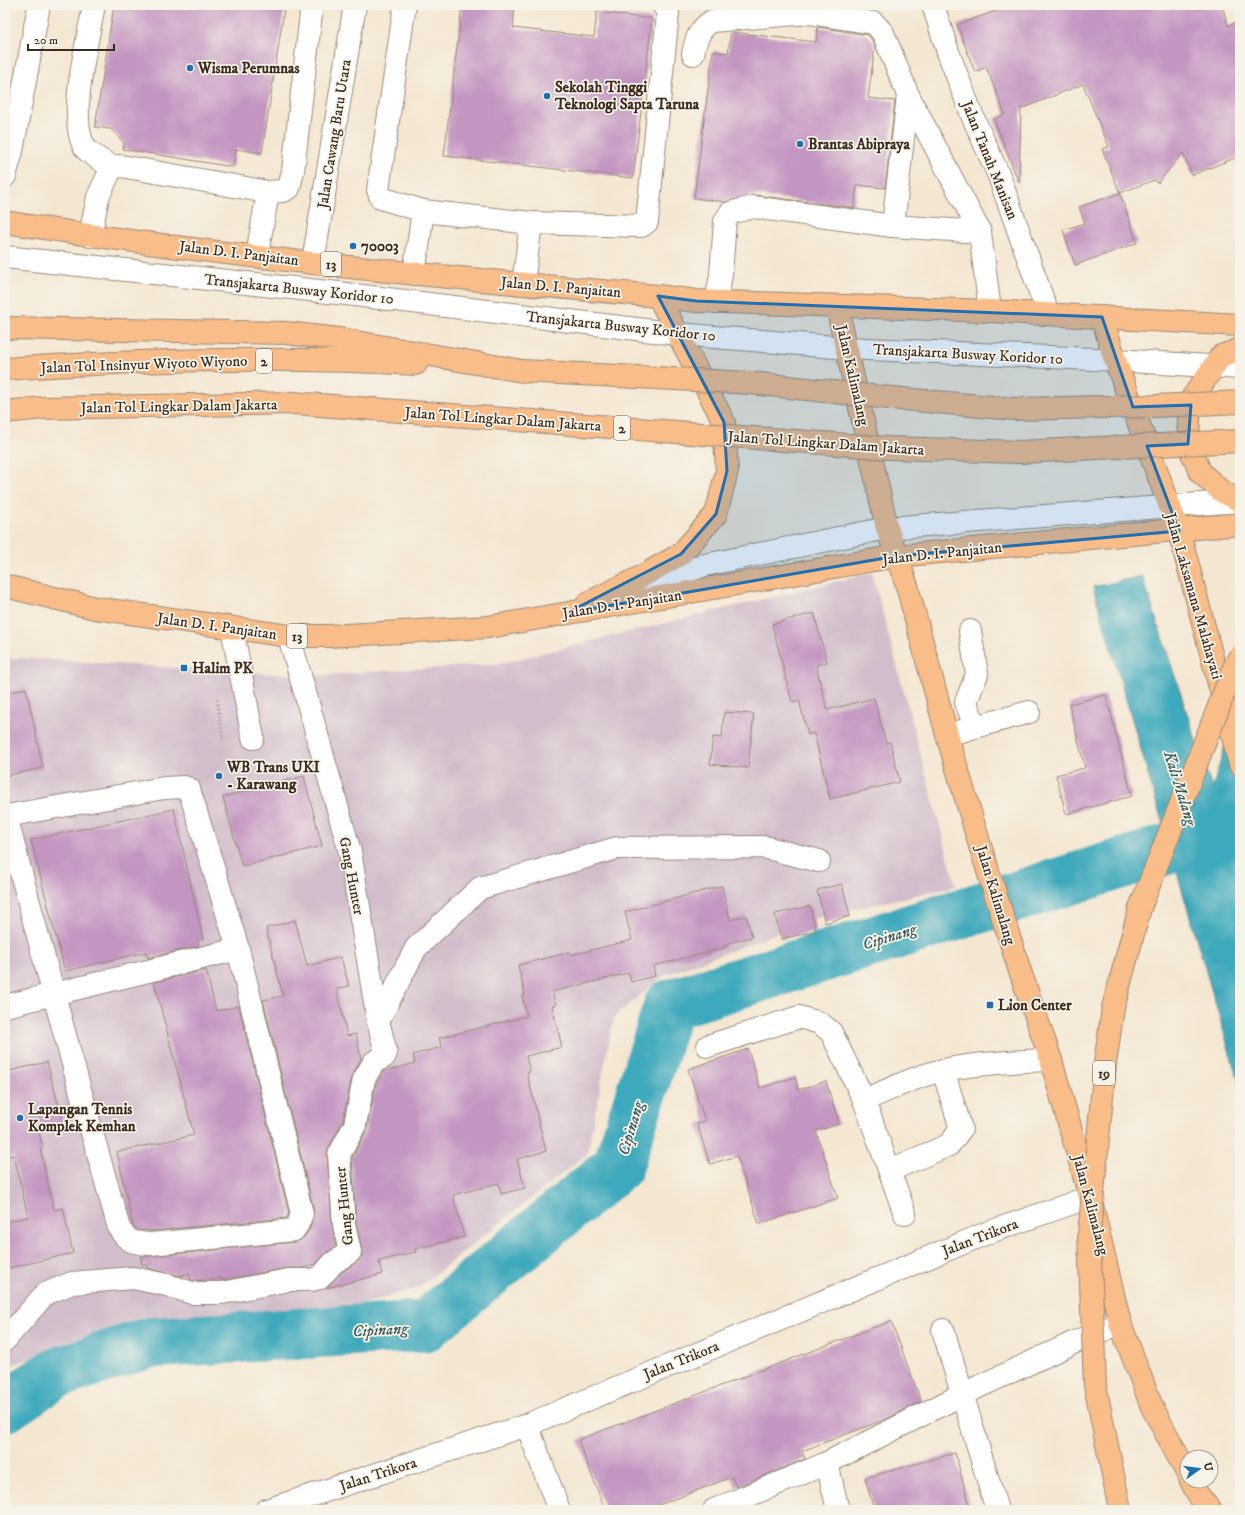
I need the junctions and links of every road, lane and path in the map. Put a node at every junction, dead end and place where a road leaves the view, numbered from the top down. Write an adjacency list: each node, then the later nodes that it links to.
1 (39, 5): 10 (street)
2 (94, 5): 11 (street)
3 (312, 5): 12 (street)
4 (355, 5): 21 (street, Jalan Cawang Baru Utara)
5 (405, 5): 13 (street)
6 (663, 5): 15 (street)
7 (933, 5): 28 (street, Jalan Tanah Manisan)
8 (693, 54): 9 (street)
9 (908, 95): 16 (street); 17 (street)
10 (7, 163)
11 (112, 167): 12 (street); 18 (street)
12 (268, 192): 19 (street)
13 (423, 211): 15 (street); 22 (street)
14 (5, 222): 18 (main road, Jalan D. I. Panjaitan / 13)
15 (531, 223): 23 (street)
16 (893, 226): 17 (street); 25 (street)
17 (980, 232): 27 (street)
18 (90, 236): 19 (main road, Jalan D. I. Panjaitan / 13)
19 (257, 256): 21 (main road, Jalan D. I. Panjaitan / 13)
20 (5, 257): 32 (street, Transjakarta Busway Koridor 10)
21 (313, 262): 22 (main road, Jalan D. I. Panjaitan / 13)
22 (414, 274): 23 (main road, Jalan D. I. Panjaitan / 13)
23 (523, 284): 24 (main road, Jalan D. I. Panjaitan / 13)
24 (658, 296): 25 (main road, Jalan D. I. Panjaitan); 32 (main road)
25 (716, 302): 26 (main road, Jalan D. I. Panjaitan)
26 (837, 306): 27 (main road, Jalan D. I. Panjaitan); 33 (main road, Jalan Kalimalang)
27 (990, 311): 28 (main road, Jalan D. I. Panjaitan)
28 (1048, 314): 29 (main road, Jalan D. I. Panjaitan)
29 (1102, 317): 30 (main road, Jalan D. I. Panjaitan); 35 (main road, Jalan Laksamana Malahayati)
30 (1240, 325)
31 (5, 328): 39 (main road)
32 (678, 334): 33 (street, Transjakarta Busway Koridor 10); 52 (main road)
33 (846, 348): 35 (street, Transjakarta Busway Koridor 10); 46 (main road, Jalan Kalimalang)
34 (1240, 349): 36 (main road)
35 (1115, 360): 36 (street, Transjakarta Busway Koridor 10); 44 (main road, Jalan Laksamana Malahayati)
36 (1212, 367): 37 (street, Transjakarta Busway Koridor 10); 43 (main road)
37 (1240, 368)
38 (5, 369): 39 (main road, Jalan Tol Insinyur Wiyoto Wiyono / 2)
39 (522, 371): 40 (main road, 2, bridge)
40 (1240, 402)
41 (5, 412): 42 (main road, Jalan Tol Lingkar Dalam Jakarta / 2, bridge)
42 (1240, 441)
43 (1240, 501): 44 (street)
44 (1168, 505): 46 (street); 47 (main road, Jalan Laksamana Malahayati)
45 (1240, 524): 47 (main road, Jalan D. I. Panjaitan)
46 (887, 528): 48 (main road, Jalan Kalimalang); 52 (street)
47 (1179, 531): 48 (main road, Jalan D. I. Panjaitan); 59 (main road, Jalan Laksamana Malahayati)
48 (897, 556): 52 (main road, Jalan D. I. Panjaitan); 60 (main road, Jalan Kalimalang)
49 (5, 586): 50 (main road, Jalan D. I. Panjaitan / 13)
50 (30, 591): 51 (street); 53 (main road, Jalan D. I. Panjaitan / 13)
51 (5, 593)
52 (567, 613): 55 (main road, Jalan D. I. Panjaitan / 13)
53 (232, 628): 55 (main road, Jalan D. I. Panjaitan / 13); 61 (street)
54 (970, 631): 58 (street)
55 (289, 636): 68 (street, Gang Hunter)
56 (1240, 656): 89 (main road, 19, bridge)
57 (1030, 712): 58 (street)
58 (975, 727): 60 (street)
59 (1234, 728): 62 (main road, Jalan Laksamana Malahayati)
60 (947, 735): 70 (main road, Jalan Kalimalang)
61 (253, 738)
62 (1240, 764)
63 (6, 816): 65 (street); 66 (street)
64 (820, 861): 68 (street)
65 (238, 949): 66 (street); 66 (street)
66 (53, 995): 67 (street)
67 (5, 1006)
68 (378, 1021): 78 (street, Gang Hunter)
69 (708, 1046): 72 (street)
70 (1051, 1060): 71 (street); 74 (main road, Jalan Kalimalang)
71 (943, 1070): 72 (street); 73 (street)
72 (864, 1100): 73 (street)
73 (890, 1170): 75 (street)
74 (1090, 1197): 76 (main road, Jalan Kalimalang); 80 (street, Jalan Trikora)
75 (905, 1214)
76 (1120, 1323): 79 (street); 81 (main road, Jalan Kalimalang)
77 (943, 1330): 79 (street)
78 (5, 1340)
79 (963, 1394): 82 (street); 88 (street)
80 (527, 1425): 84 (street, Jalan Trikora); 85 (street)
81 (1179, 1459)
82 (827, 1464): 86 (street); 87 (street)
83 (1195, 1489): 90 (main road)
84 (267, 1510)
85 (559, 1510)
86 (714, 1510)
87 (838, 1510)
88 (997, 1510)
89 (1120, 1510)
90 (1210, 1510)

